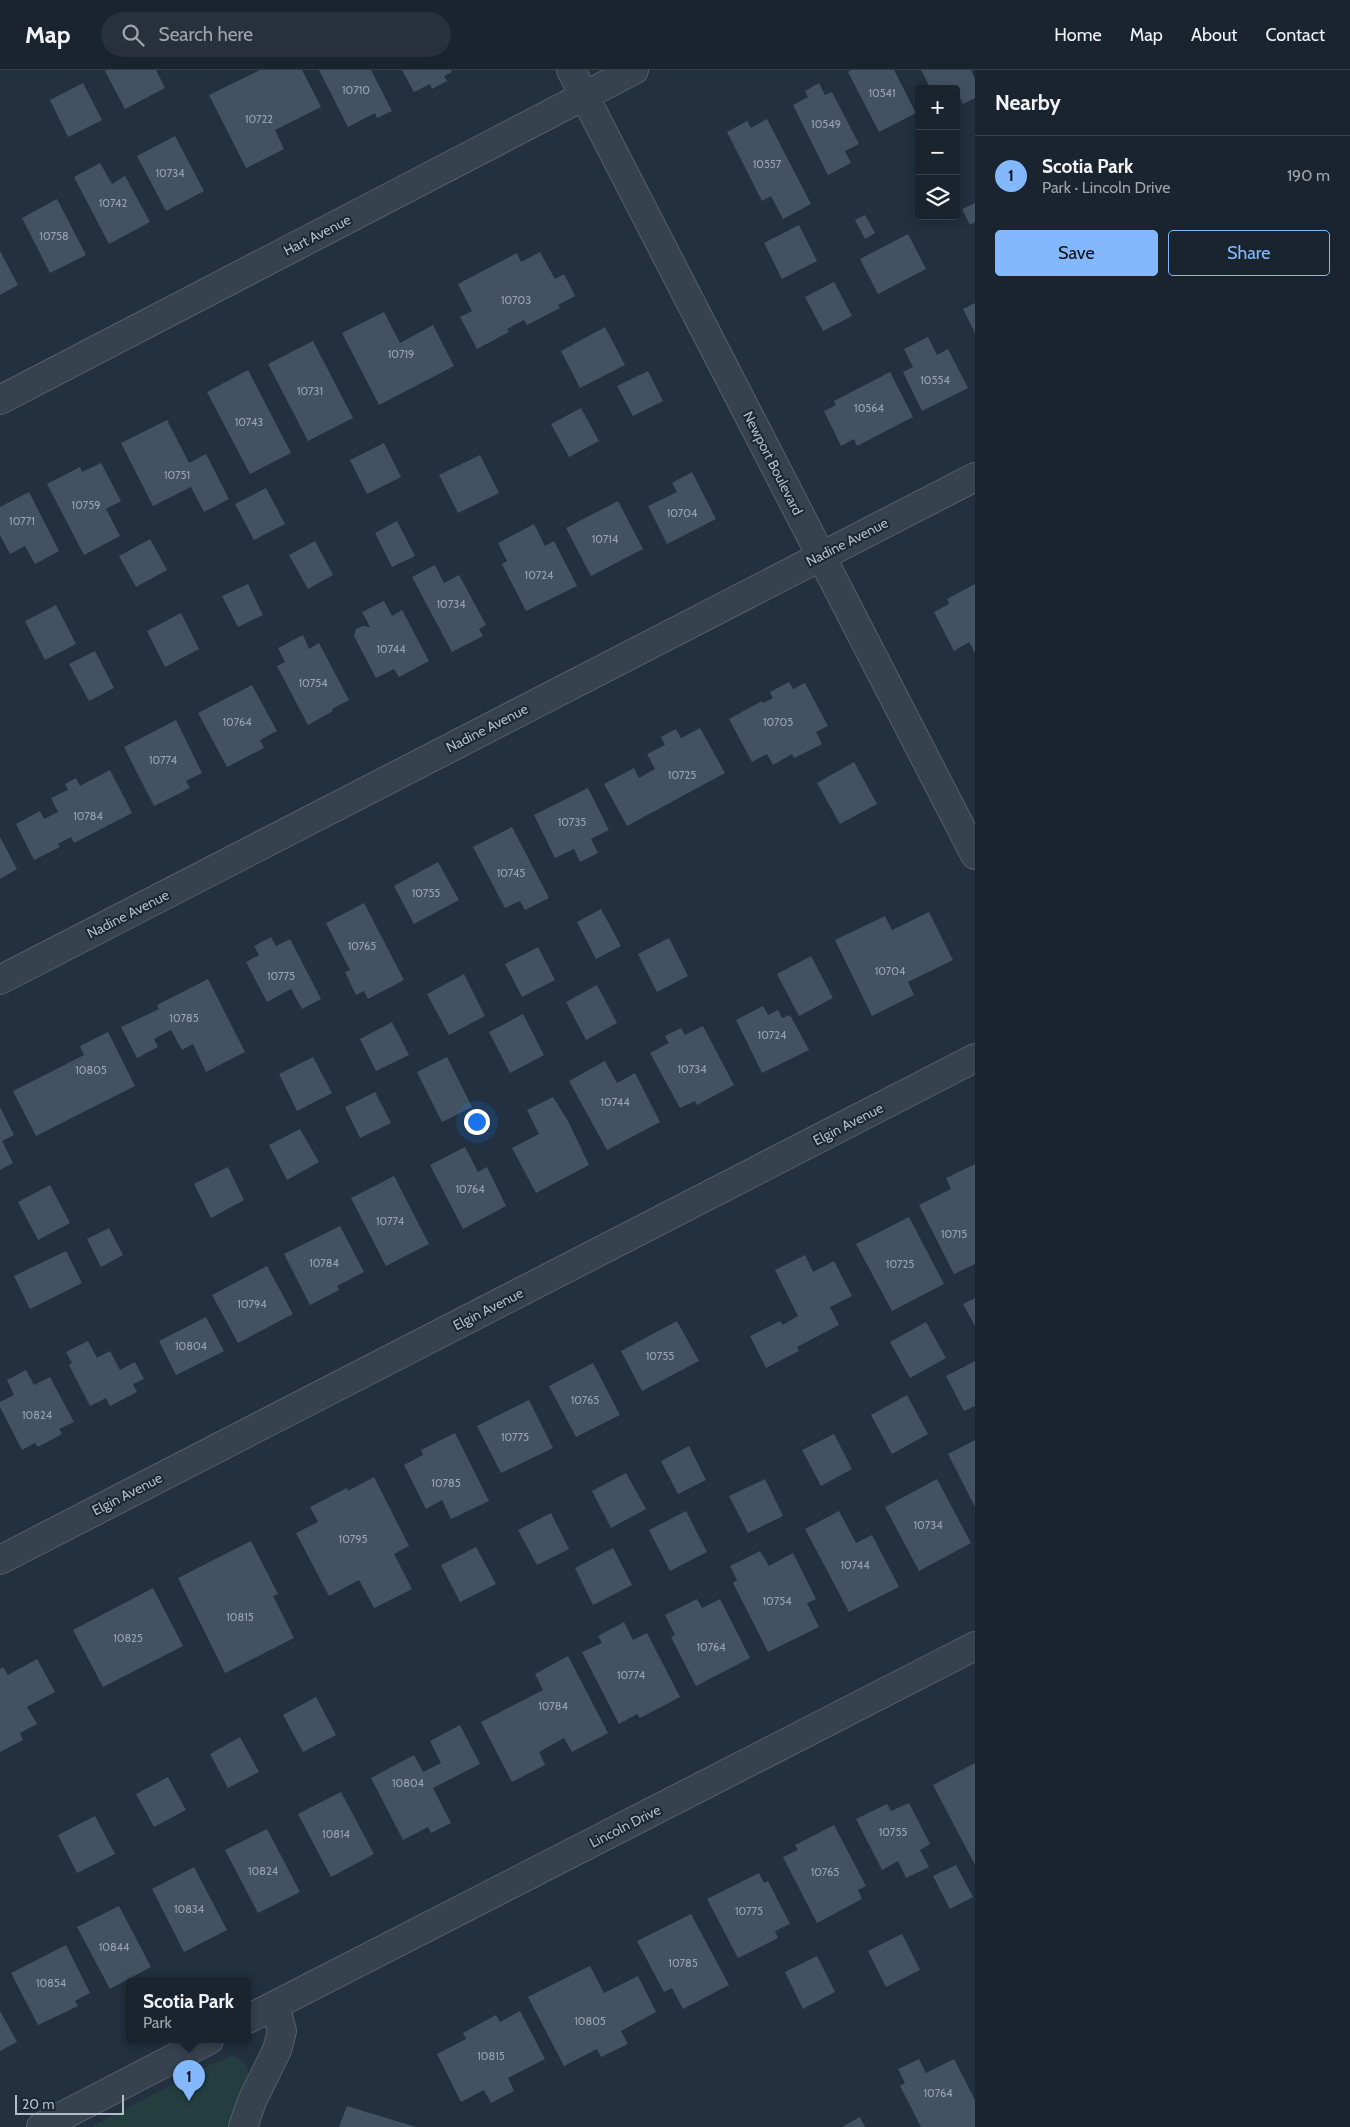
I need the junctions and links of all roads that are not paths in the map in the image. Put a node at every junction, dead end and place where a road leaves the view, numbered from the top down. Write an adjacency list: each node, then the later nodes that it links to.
1 (571, 70): 3 (street, Newport Boulevard)
2 (634, 70): 3 (street, Hart Avenue)
3 (584, 96): 4 (street, Hart Avenue); 6 (street, Newport Boulevard)
4 (0, 400)
5 (975, 476): 6 (street, Nadine Avenue)
6 (820, 555): 7 (street, Newport Boulevard); 8 (street, Nadine Avenue)
7 (975, 855)
8 (0, 980)
9 (975, 1058): 10 (street, Elgin Avenue)
10 (0, 1560)
11 (975, 1646): 12 (street, Lincoln Drive)
12 (275, 2005): 13 (street, Lincoln Drive); 16 (street)
13 (251, 2017)
14 (203, 2043): 15 (street)
15 (41, 2127)
16 (242, 2127)

